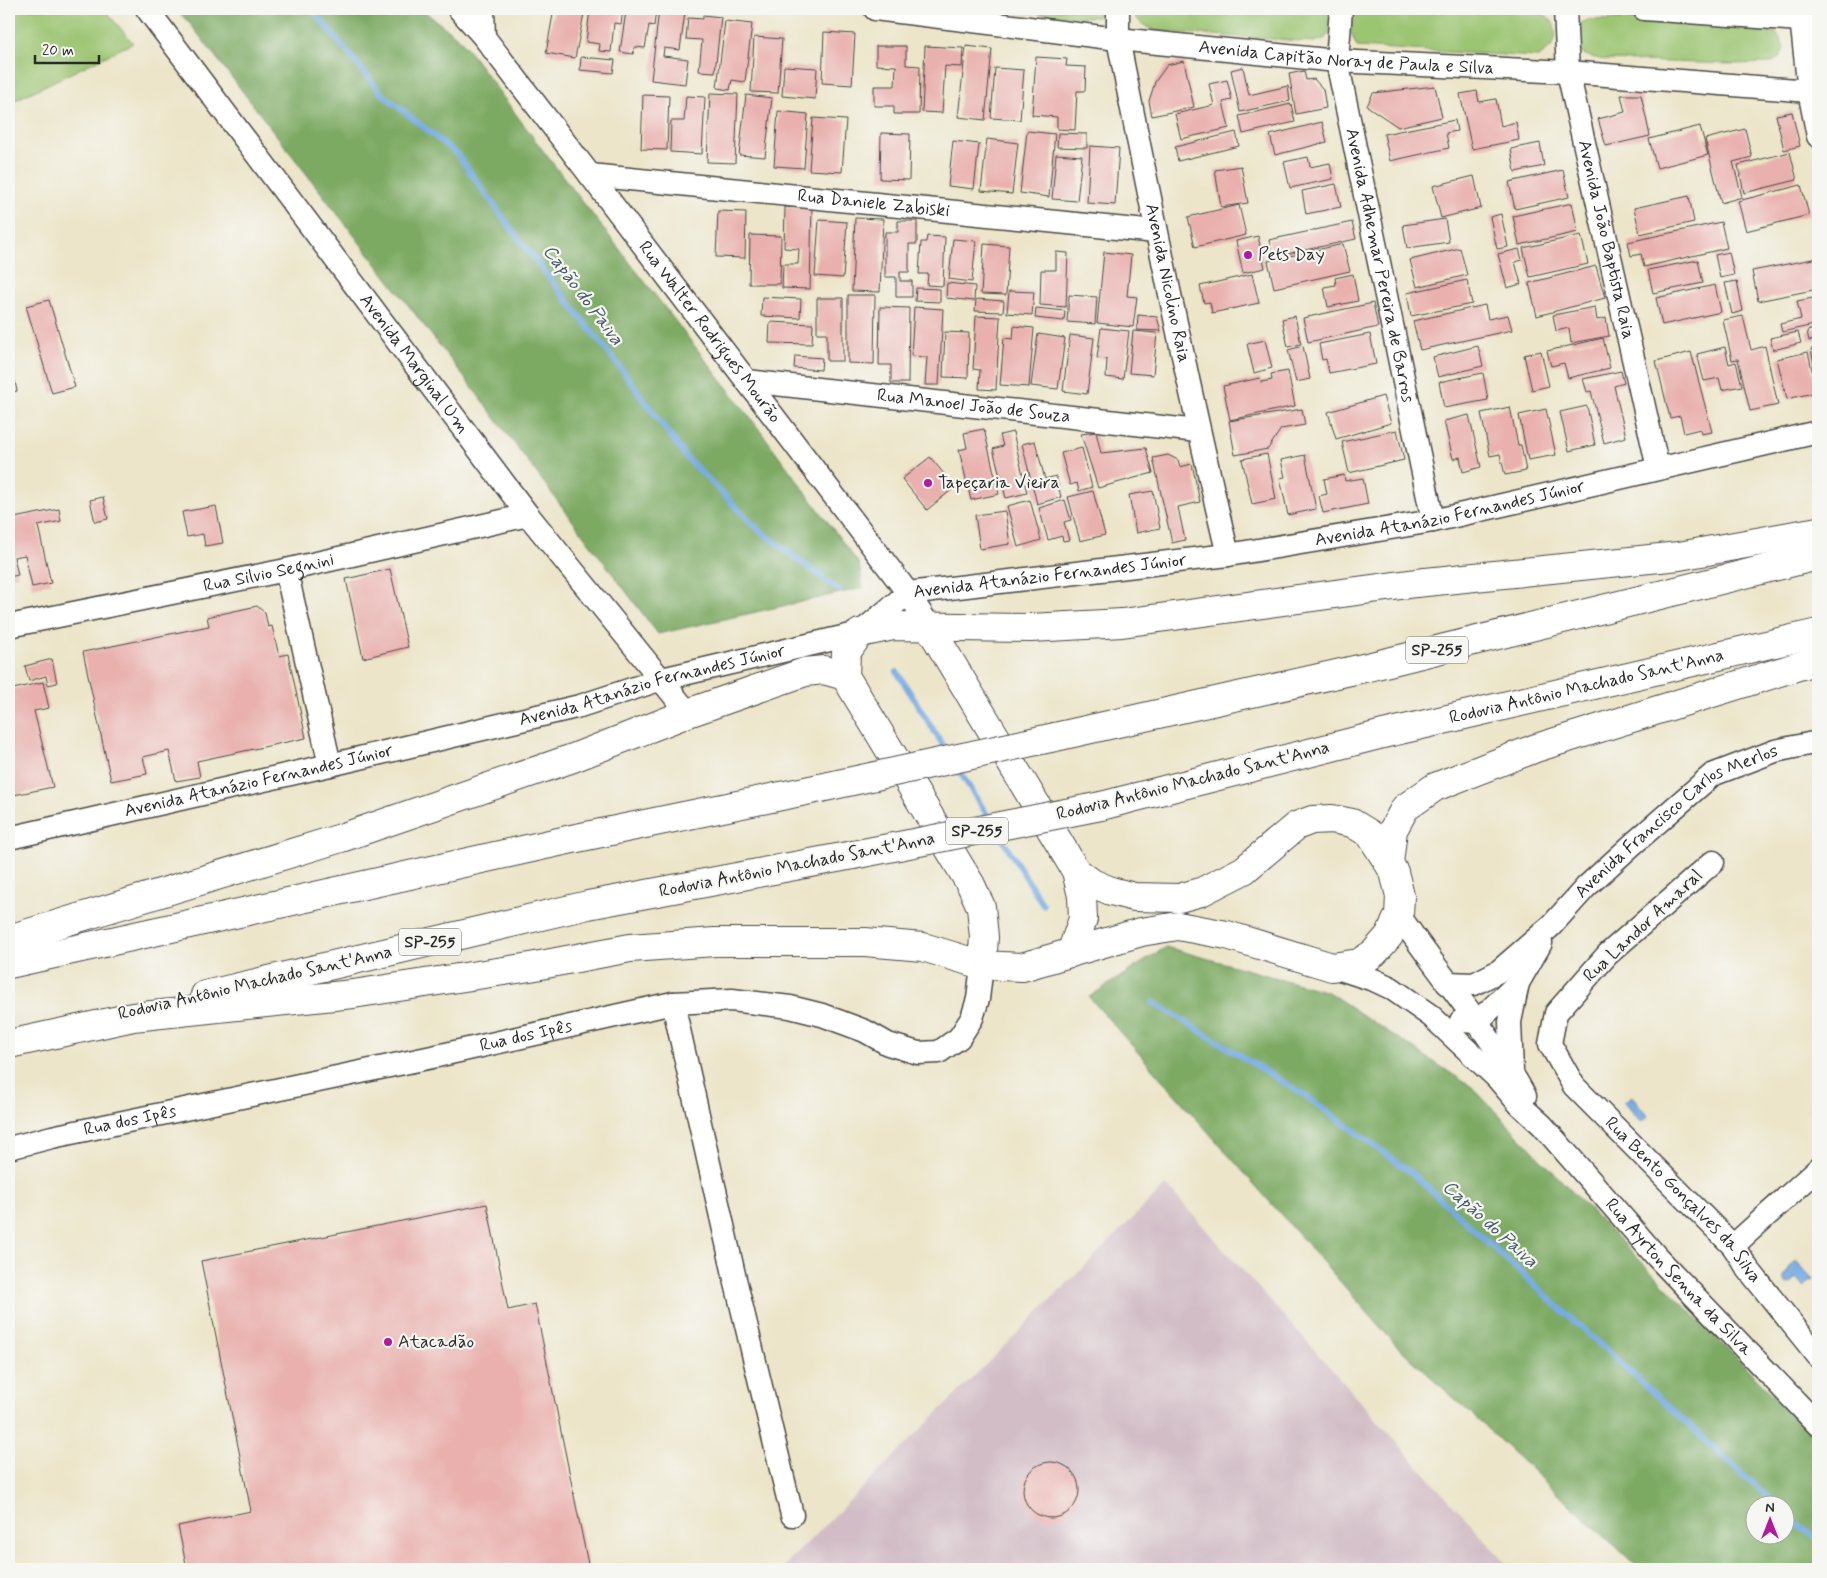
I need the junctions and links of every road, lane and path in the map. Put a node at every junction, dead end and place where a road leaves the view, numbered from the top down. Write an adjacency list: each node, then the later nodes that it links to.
1 (146, 9): 23 (street, Avenida Marginal Um)
2 (442, 9): 11 (street, Rua Walter Rodrigues Mourão)
3 (458, 9): 11 (street, Rua Walter Rodrigues Mourão)
4 (483, 9): 11 (street)
5 (875, 9): 12 (street, Avenida Capitão Noray de Paula e Silva)
6 (1118, 9): 12 (street, Avenida Nicolino Raia)
7 (1341, 9): 13 (street, Avenida Adhemar Pereira de Barros)
8 (1565, 9): 14 (street, Avenida João Baptista Raia)
9 (1644, 9): 10 (street)
10 (1806, 16): 15 (street)
11 (485, 39): 17 (street, Rua Walter Rodrigues Mourão)
12 (1118, 39): 13 (street, Avenida Capitão Noray de Paula e Silva); 18 (street, Avenida Nicolino Raia)
13 (1337, 61): 14 (street, Avenida Capitão Noray de Paula e Silva); 24 (street, Avenida Adhemar Pereira de Barros)
14 (1568, 72): 15 (street, Avenida Capitão Noray de Paula e Silva); 22 (street, Avenida João Baptista Raia)
15 (1813, 93): 16 (street)
16 (1818, 136)
17 (590, 175): 18 (street, Rua Daniele Zabiski); 19 (street, Rua Walter Rodrigues Mourão)
18 (1156, 232): 20 (street, Avenida Nicolino Raia)
19 (747, 381): 20 (street, Rua Manoel João de Souza); 29 (street, Rua Walter Rodrigues Mourão)
20 (1198, 431): 26 (street, Avenida Nicolino Raia)
21 (1818, 432): 22 (street, Avenida Atanázio Fernandes Júnior)
22 (1658, 468): 24 (street, Avenida Atanázio Fernandes Júnior)
23 (528, 515): 28 (street, Rua Silvio Segnini); 36 (street, Avenida Marginal Um)
24 (1433, 521): 26 (street, Avenida Atanázio Fernandes Júnior)
25 (1818, 531): 31 (highway)
26 (1228, 555): 29 (street, Avenida Atanázio Fernandes Júnior)
27 (1818, 556): 48 (highway, SP-255, bridge)
28 (286, 570): 30 (street, Rua Silvio Segnini); 39 (street)
29 (908, 593): 31 (street, Rua Walter Rodrigues Mourão); 33 (street, Avenida Atanázio Fernandes Júnior)
30 (9, 626)
31 (929, 626): 33 (highway); 43 (highway)
32 (1818, 632): 56 (highway, Rodovia Antônio Machado Sant'Anna / SP-255, bridge)
33 (860, 633): 35 (highway); 36 (street, Avenida Atanázio Fernandes Júnior)
34 (1818, 660): 42 (highway)
35 (845, 676): 37 (highway); 49 (highway)
36 (662, 678): 37 (street, Avenida Marginal Um); 39 (street, Avenida Atanázio Fernandes Júnior)
37 (688, 713): 46 (highway)
38 (1818, 742): 45 (street, Avenida Francisco Carlos Merlos)
39 (330, 765): 40 (street, Avenida Atanázio Fernandes Júnior)
40 (9, 838)
41 (1713, 862): 57 (street, Rua Landor Amaral)
42 (1389, 863): 43 (highway); 44 (highway)
43 (1076, 871): 47 (highway)
44 (1399, 915): 50 (highway); 51 (street, Rua Ayrton Senna da Silva)
45 (1551, 926): 51 (street); 52 (street)
46 (9, 939)
47 (1071, 952): 49 (highway); 50 (highway)
48 (9, 964)
49 (982, 965): 53 (street, Rua dos Ipês); 56 (highway)
50 (1332, 966): 54 (street, Rua Ayrton Senna da Silva)
51 (1447, 983): 55 (street, Rua Ayrton Senna da Silva)
52 (1518, 983): 55 (street); 58 (street)
53 (674, 1003): 60 (street, Rua dos Ipês); 65 (street)
54 (1431, 1016): 55 (street); 59 (street, Rua Ayrton Senna da Silva)
55 (1477, 1022): 58 (street, Rua Ayrton Senna da Silva)
56 (9, 1042)
57 (1550, 1044): 62 (street, Rua Bento Gonçalves da Silva)
58 (1512, 1072): 59 (street, Rua Ayrton Senna da Silva)
59 (1542, 1125): 64 (street, Rua Ayrton Senna da Silva)
60 (9, 1148)
61 (1818, 1169): 62 (street)
62 (1733, 1246): 63 (street, Rua Bento Gonçalves da Silva)
63 (1818, 1356)
64 (1818, 1425)
65 (792, 1515)

